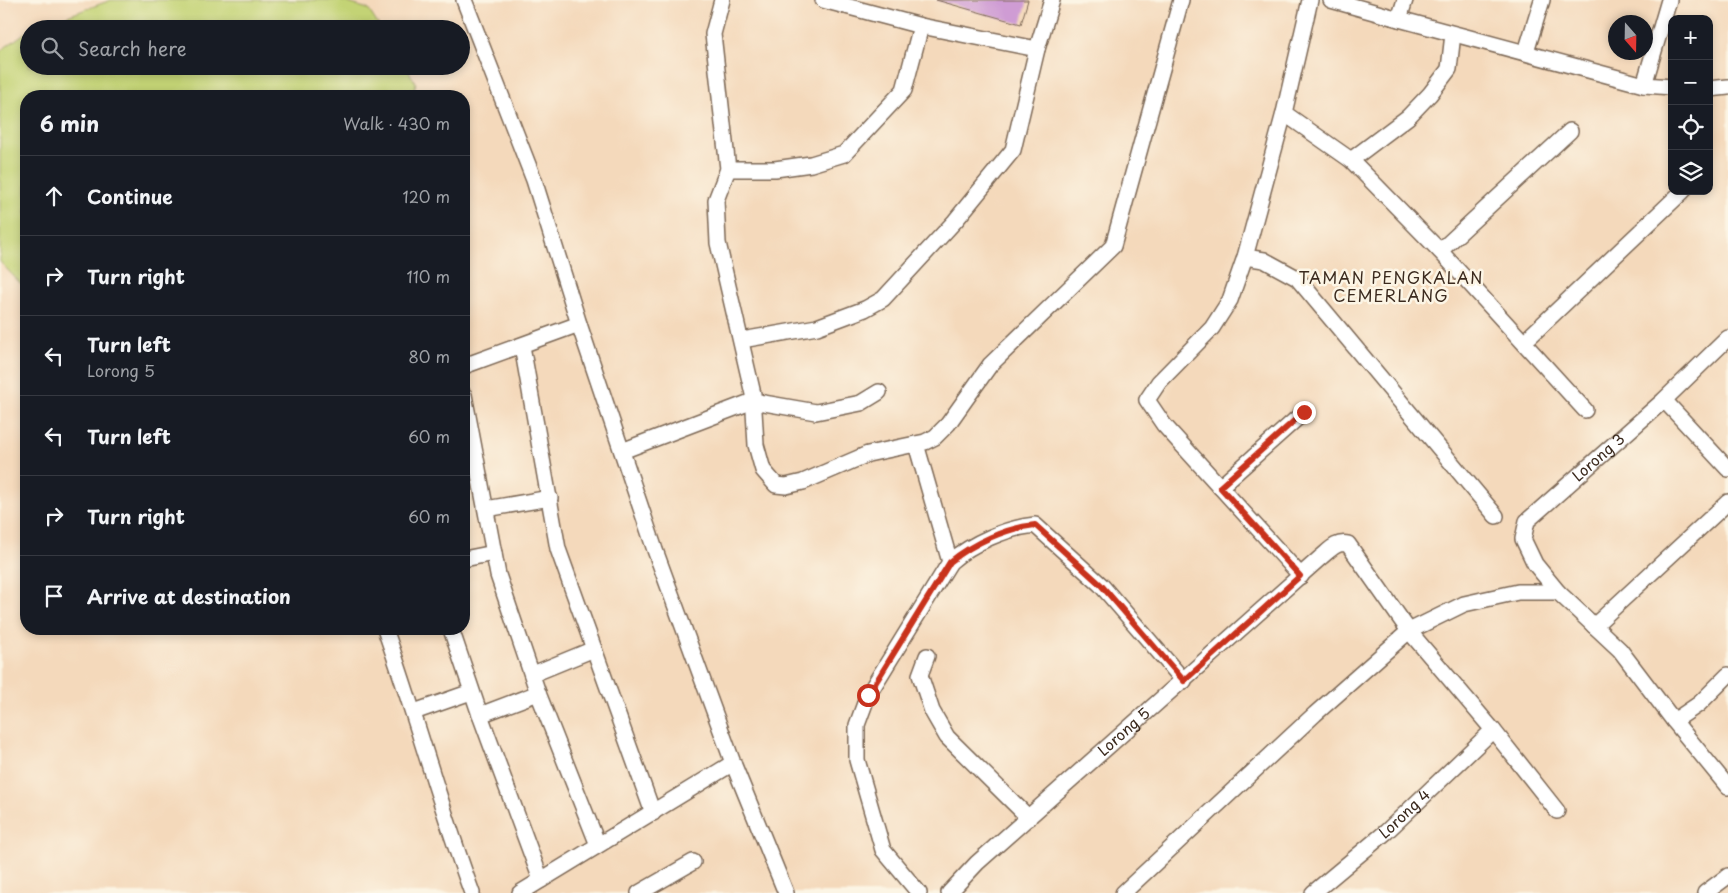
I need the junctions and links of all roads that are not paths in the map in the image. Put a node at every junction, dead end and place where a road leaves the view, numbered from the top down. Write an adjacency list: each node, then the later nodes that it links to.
1 (464, 0): 27 (street)
2 (722, 0): 23 (street)
3 (823, 0): 12 (street)
4 (1052, 0): 14 (street)
5 (1181, 0): 39 (street)
6 (1310, 0): 20 (street)
7 (1331, 0): 11 (street)
8 (1405, 0): 11 (street)
9 (1542, 0): 15 (street)
10 (1670, 0): 16 (street)
11 (1399, 19): 13 (street)
12 (921, 26): 14 (street); 23 (street)
13 (1453, 34): 15 (street); 22 (street)
14 (1037, 49): 29 (street)
15 (1526, 52): 16 (street)
16 (1644, 85): 17 (street)
17 (1668, 87)
18 (1728, 87): 19 (street)
19 (1713, 89)
20 (1284, 113): 22 (street); 26 (street)
21 (1570, 131): 25 (street)
22 (1351, 160): 25 (street)
23 (728, 169): 29 (street)
24 (1679, 195): 30 (street)
25 (1440, 251): 30 (street)
26 (1245, 256): 42 (street); 46 (street)
27 (579, 324): 31 (street); 40 (street)
28 (1728, 338): 34 (street, Lorong 3)
29 (742, 340): 35 (street)
30 (1524, 342): 36 (street)
31 (522, 346): 32 (street); 43 (street)
32 (470, 364)
33 (879, 392): 35 (street)
34 (1664, 400): 41 (street); 51 (street, Lorong 3)
35 (753, 401): 39 (street); 40 (street)
36 (1586, 410)
37 (1304, 412): 42 (street)
38 (470, 427): 45 (street)
39 (916, 444): 49 (street)
40 (622, 451): 67 (street)
41 (1728, 469)
42 (1220, 487): 50 (street)
43 (550, 498): 45 (street); 56 (street)
44 (1728, 502): 52 (street)
45 (486, 509): 47 (street)
46 (1496, 516)
47 (494, 552): 48 (street); 58 (street)
48 (470, 558)
49 (950, 562): 60 (street); 80 (street)
50 (1300, 576): 53 (street, Lorong 5); 60 (street, Lorong 5)
51 (1558, 592): 52 (street, Lorong 3); 53 (street)
52 (1594, 626): 65 (street, Lorong 3)
53 (1409, 631): 66 (street, Lorong 5); 82 (street)
54 (387, 635): 63 (street)
55 (453, 635): 61 (street)
56 (594, 649): 58 (street); 70 (street)
57 (927, 656): 71 (street)
58 (533, 674): 62 (street)
59 (1728, 675): 65 (street)
60 (1184, 681): 71 (street, Lorong 5)
61 (472, 692): 63 (street); 64 (street)
62 (538, 693): 64 (street); 72 (street)
63 (414, 712): 76 (street)
64 (480, 715): 75 (street)
65 (1674, 721): 68 (street, Lorong 3)
66 (1493, 730): 69 (street, Lorong 5); 83 (street, Lorong 4)
67 (733, 764): 70 (street); 79 (street)
68 (1728, 787)
69 (1557, 811)
70 (653, 813): 72 (street)
71 (1029, 818): 81 (street, Lorong 5)
72 (598, 845): 75 (street)
73 (693, 862): 78 (street)
74 (1728, 876): 84 (street)
75 (541, 880): 77 (street)
76 (472, 893)
77 (520, 893)
78 (639, 893)
79 (786, 893)
80 (919, 893)
81 (949, 893)
82 (1123, 893)
83 (1313, 893)
84 (1705, 893)

